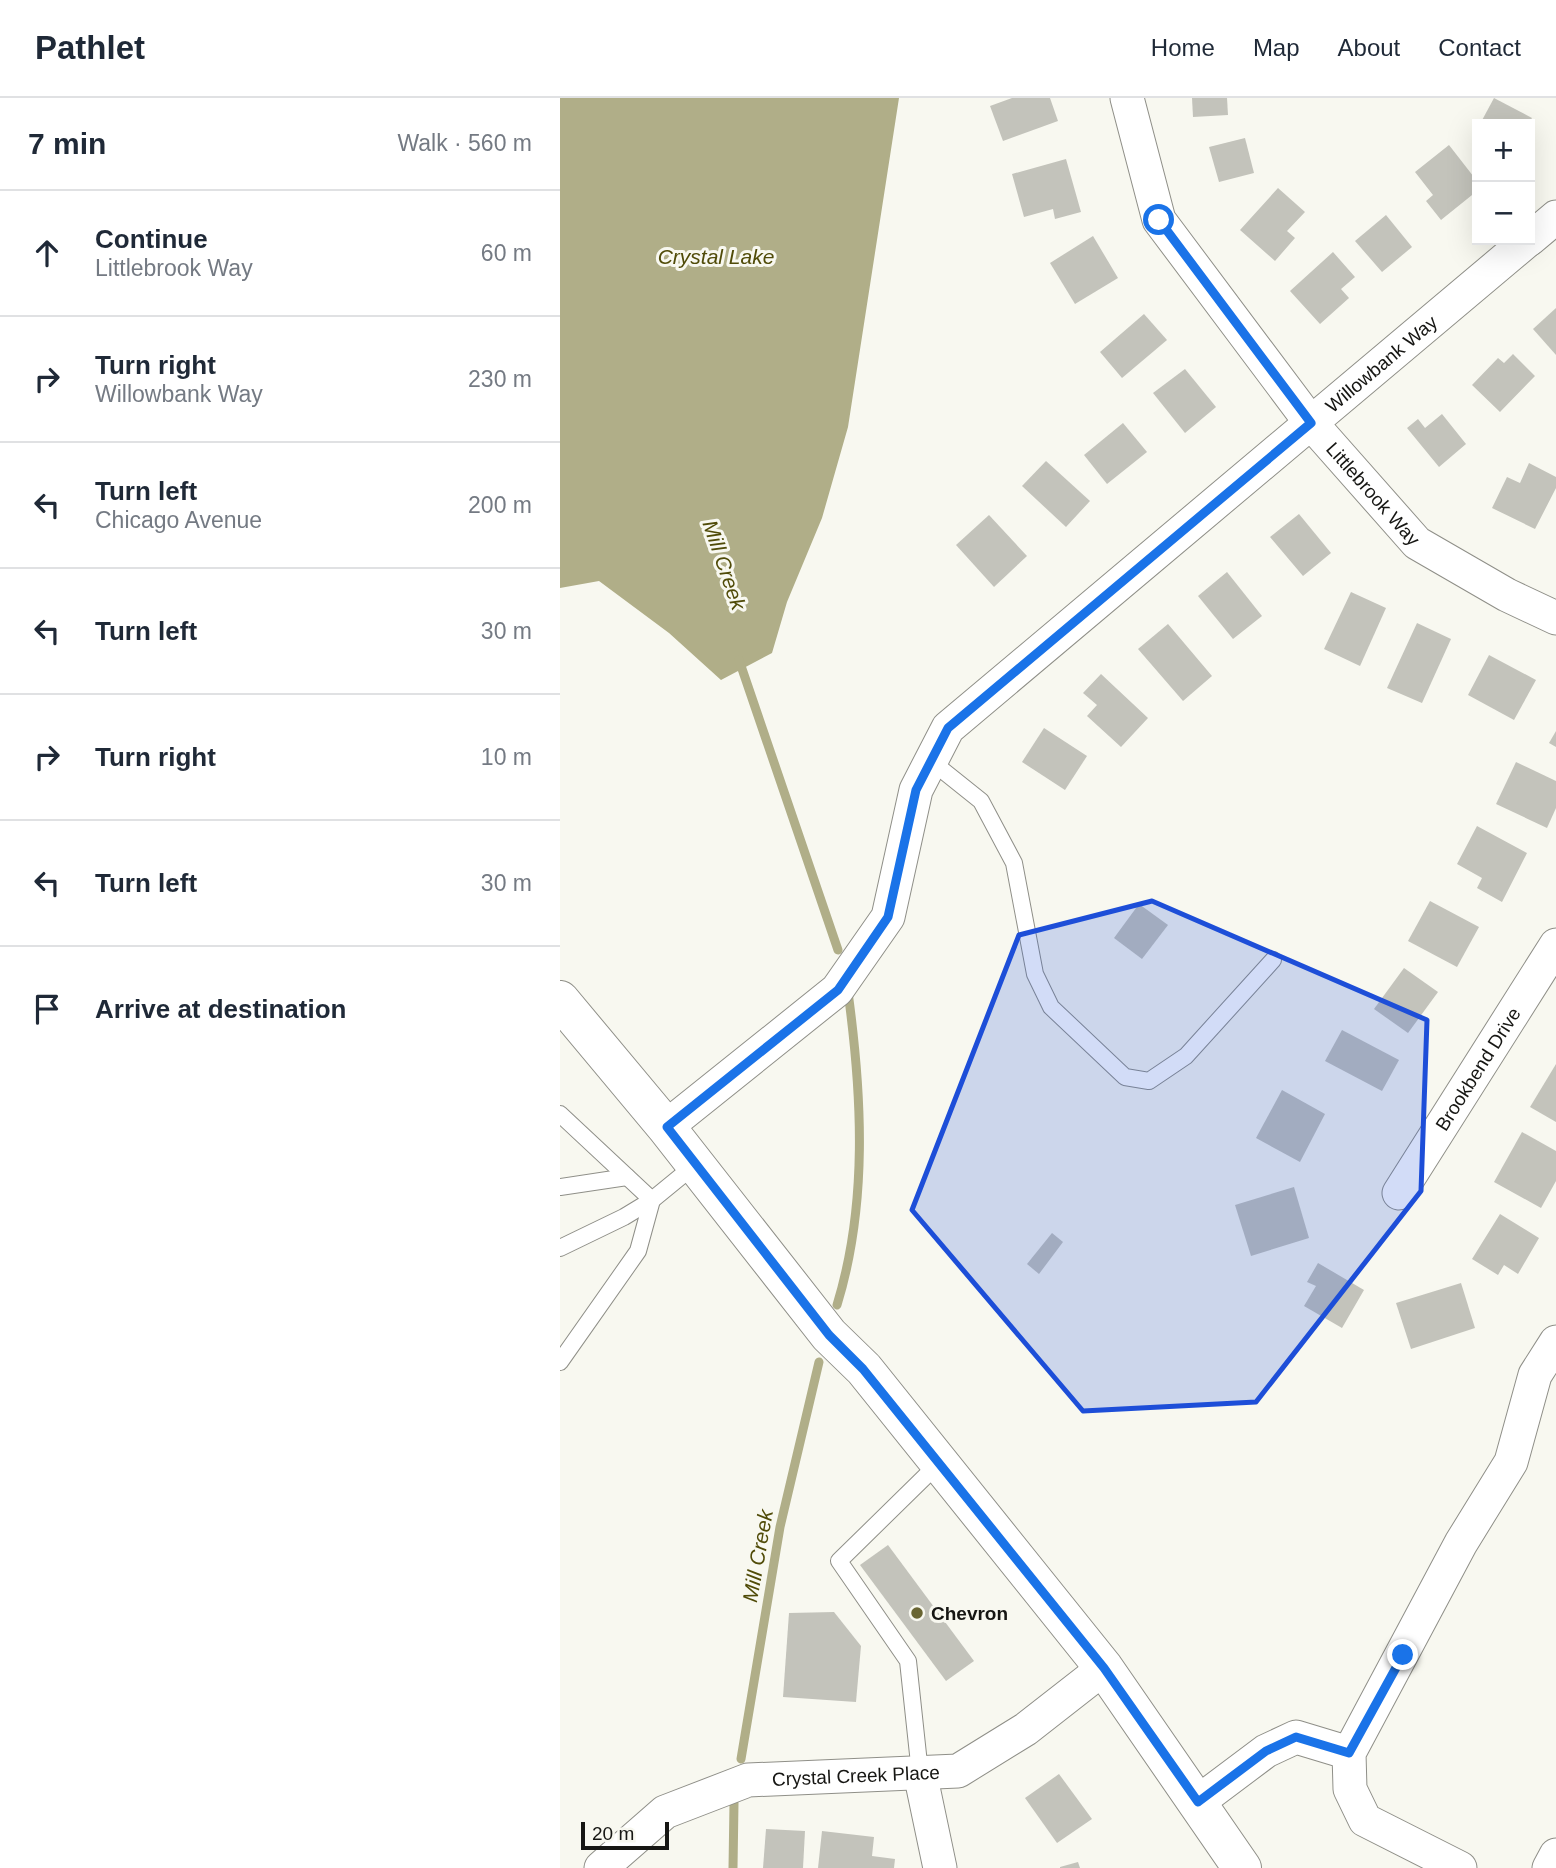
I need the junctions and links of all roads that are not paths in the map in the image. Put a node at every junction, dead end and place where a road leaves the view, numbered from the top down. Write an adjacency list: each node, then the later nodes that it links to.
1 (1127, 98): 5 (street, Littlebrook Way)
2 (1556, 217): 3 (street, Willowbank Way)
3 (1535, 234)
4 (1522, 245): 5 (street, Willowbank Way)
5 (1311, 423): 6 (street, Littlebrook Way); 7 (street, Willowbank Way)
6 (1556, 618)
7 (931, 761): 9 (lane); 12 (street, Willowbank Way)
8 (1556, 945): 16 (street, Brookbend Drive)
9 (1273, 960)
10 (560, 1000): 12 (street)
11 (560, 1114): 14 (lane)
12 (667, 1127): 13 (street)
13 (696, 1164): 17 (lane); 21 (street)
14 (627, 1177): 15 (lane); 17 (lane)
15 (560, 1187)
16 (1399, 1193)
17 (652, 1200): 18 (lane); 20 (lane)
18 (560, 1248)
19 (1556, 1342): 23 (street)
20 (560, 1362)
21 (939, 1463): 22 (street); 24 (lane)
22 (1104, 1668): 24 (street, Crystal Creek Place); 25 (street)
23 (1349, 1753): 25 (street); 30 (street)
24 (920, 1773): 27 (street, Crystal Creek Place); 28 (street)
25 (1198, 1802): 29 (street)
26 (1556, 1855): 31 (street)
27 (601, 1868)
28 (940, 1868)
29 (1242, 1868)
30 (1460, 1868)
31 (1549, 1868)

